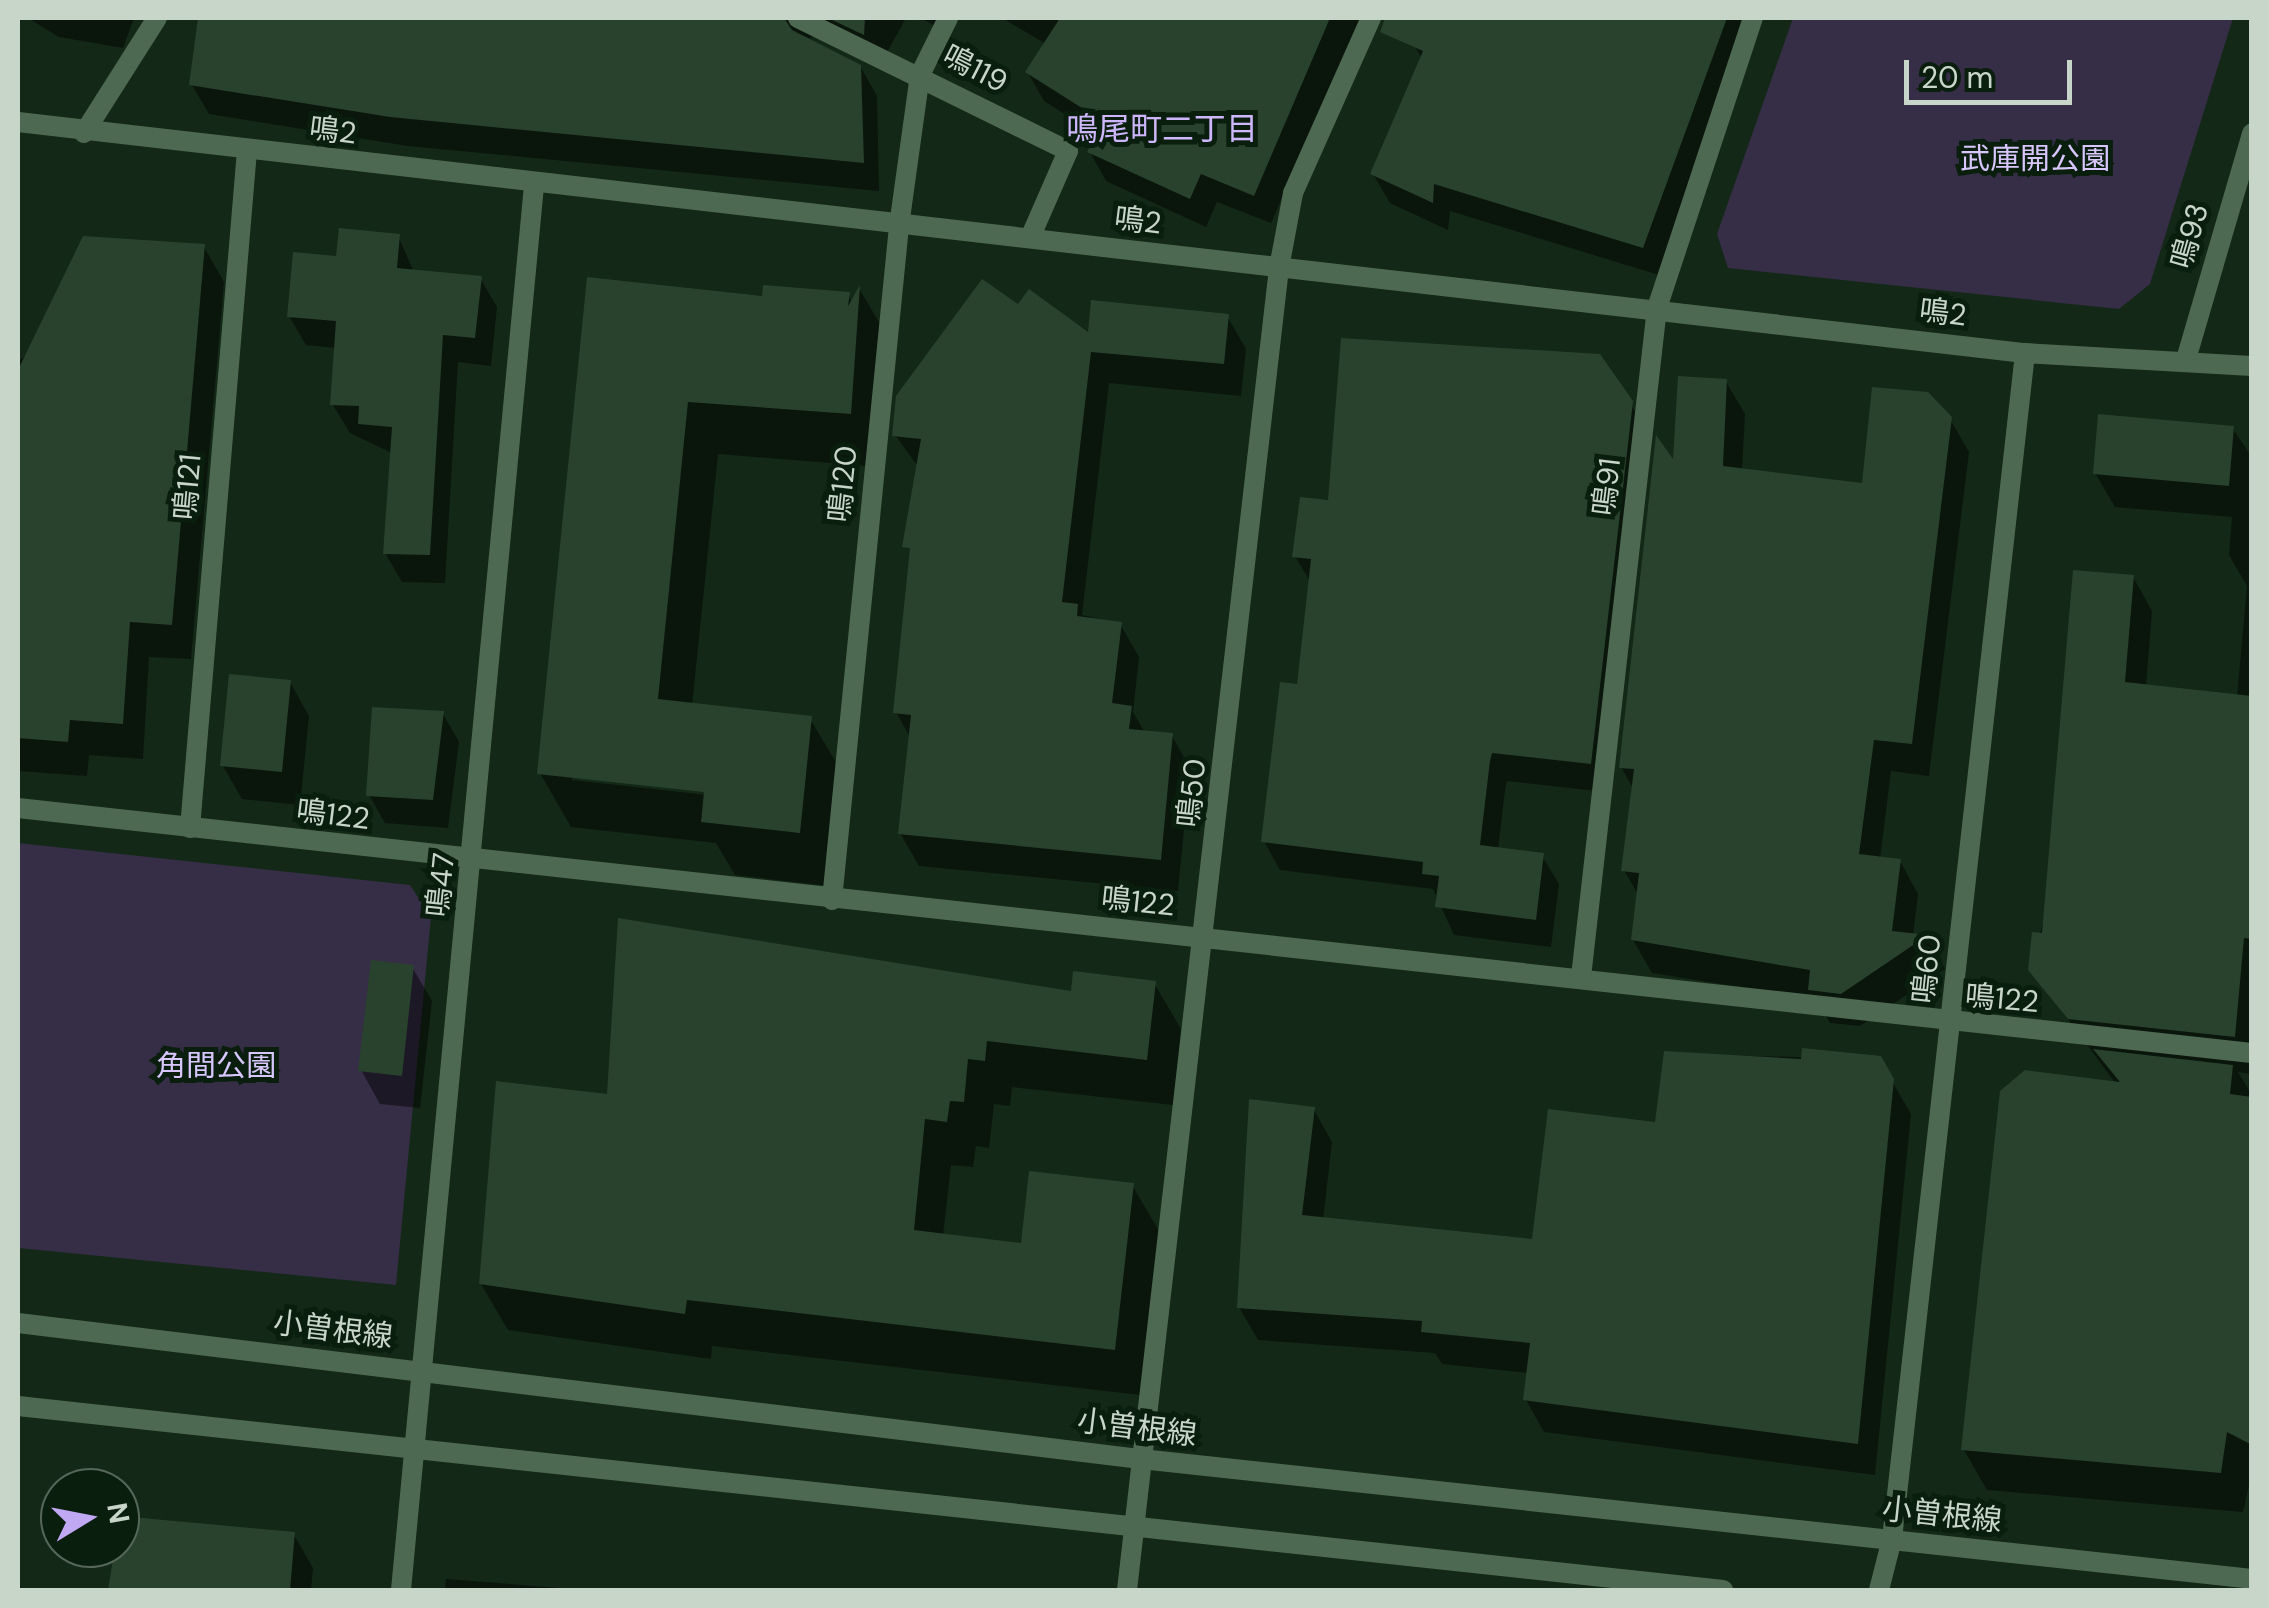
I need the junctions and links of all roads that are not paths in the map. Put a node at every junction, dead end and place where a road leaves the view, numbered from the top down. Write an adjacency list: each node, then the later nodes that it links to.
1 (157, 18): 9 (street)
2 (798, 18): 6 (street, 鳴119)
3 (948, 18): 6 (street, 鳴120)
4 (1371, 18): 14 (street, 鳴50)
5 (1753, 18): 15 (street, 鳴91)
6 (920, 75): 12 (street, 鳴120); 13 (street, 鳴119)
7 (18, 122): 9 (street, 鳴2)
8 (2252, 132): 17 (street, 鳴93)
9 (84, 133): 10 (street, 鳴2)
10 (247, 151): 11 (street, 鳴2); 20 (street, 鳴121)
11 (534, 184): 12 (street, 鳴2); 21 (street, 鳴47)
12 (900, 226): 13 (street, 鳴2); 22 (street, 鳴120)
13 (1030, 238): 14 (street, 鳴2)
14 (1279, 268): 15 (street, 鳴2); 23 (street, 鳴50)
15 (1658, 308): 16 (street, 鳴2); 24 (street, 鳴91)
16 (2024, 353): 17 (street, 鳴2); 25 (street, 鳴60)
17 (2187, 356): 18 (street, 鳴2)
18 (2252, 366)
19 (18, 808): 20 (street, 鳴122)
20 (190, 828): 21 (street, 鳴122)
21 (474, 861): 22 (street, 鳴122); 28 (street, 鳴47)
22 (832, 900): 23 (street, 鳴122)
23 (1207, 939): 24 (street, 鳴122); 31 (street, 鳴50)
24 (1581, 977): 25 (street, 鳴122)
25 (1951, 1024): 26 (street, 鳴122); 33 (street, 鳴60)
26 (2252, 1053)
27 (18, 1323): 28 (street, 小曽根線)
28 (422, 1370): 30 (street, 鳴47); 31 (street, 小曽根線)
29 (18, 1406): 30 (street)
30 (414, 1453): 32 (street); 35 (street, 鳴47)
31 (1141, 1459): 32 (street, 鳴50); 33 (street, 小曽根線)
32 (1135, 1523): 36 (street, 鳴50); 37 (street)
33 (1892, 1540): 34 (street, 小曽根線); 38 (street, 鳴60)
34 (2252, 1579)
35 (401, 1590)
36 (1127, 1590)
37 (1723, 1590)
38 (1879, 1590)

